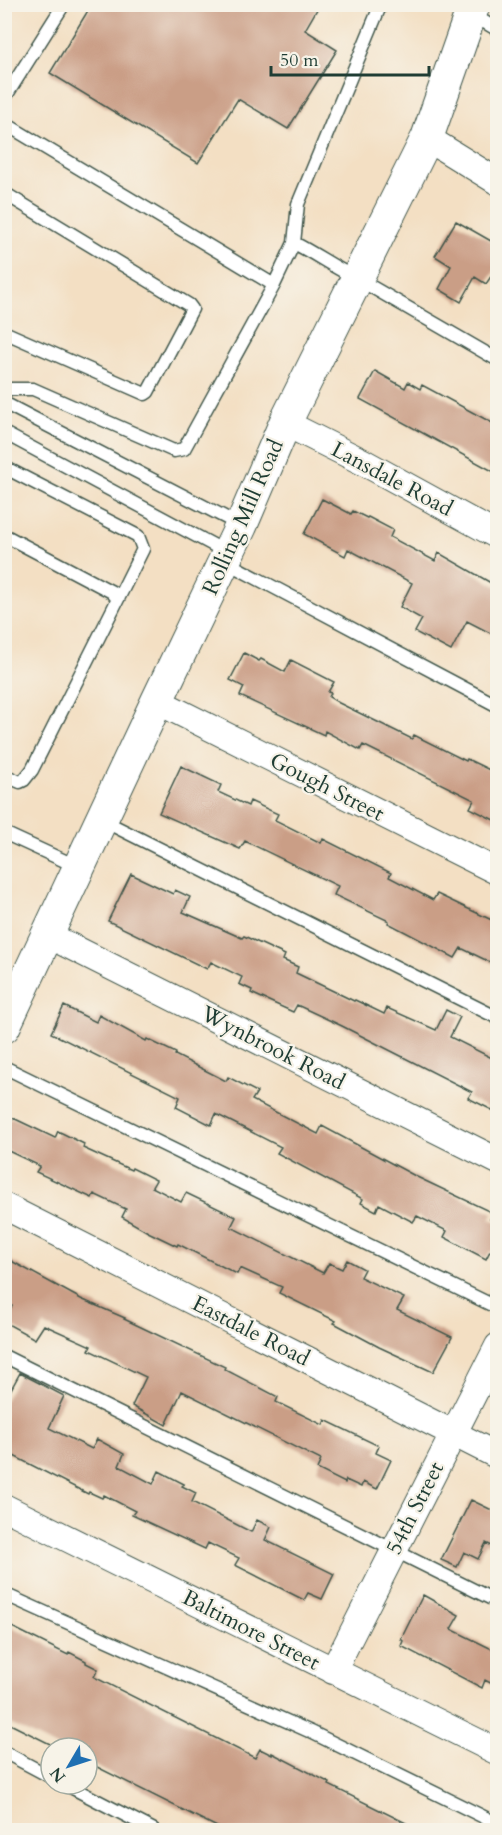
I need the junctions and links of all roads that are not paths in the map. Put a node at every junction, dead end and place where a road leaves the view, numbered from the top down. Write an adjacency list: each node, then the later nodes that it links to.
1 (64, 4): 5 (lane)
2 (381, 4): 10 (lane)
3 (472, 9): 4 (lane); 7 (street, Rolling Mill Road)
4 (498, 30)
5 (4, 99)
6 (4, 123): 12 (lane)
7 (427, 138): 8 (street); 11 (street, Rolling Mill Road)
8 (498, 182)
9 (4, 193): 13 (lane)
10 (294, 243): 11 (lane); 12 (lane)
11 (358, 279): 14 (lane); 17 (street, Rolling Mill Road)
12 (274, 285): 15 (lane)
13 (4, 332)
14 (498, 360)
15 (4, 389)
16 (4, 403): 22 (lane)
17 (285, 423): 21 (street, Lansdale Road); 22 (street, Rolling Mill Road)
18 (4, 433): 22 (lane)
19 (4, 467): 23 (lane)
20 (4, 535): 23 (lane)
21 (498, 536)
22 (231, 547): 24 (street, Rolling Mill Road); 25 (lane)
23 (118, 599): 26 (lane)
24 (157, 701): 27 (street, Rolling Mill Road); 30 (street, Gough Street)
25 (498, 706)
26 (4, 775)
27 (101, 819): 29 (street, Rolling Mill Road); 32 (lane)
28 (4, 833): 29 (lane)
29 (79, 867): 31 (street, Rolling Mill Road)
30 (498, 872)
31 (48, 935): 33 (street, Rolling Mill Road); 35 (street, Wynbrook Road)
32 (498, 1018)
33 (4, 1028)
34 (4, 1067): 37 (lane)
35 (498, 1161)
36 (4, 1206): 40 (street, Eastdale Road)
37 (498, 1308)
38 (498, 1346): 40 (street, 54th Street)
39 (4, 1356): 43 (lane)
40 (453, 1434): 41 (street, Eastdale Road); 43 (street, 54th Street)
41 (498, 1456)
42 (4, 1507): 46 (street, Baltimore Street)
43 (394, 1550): 45 (lane); 46 (street, 54th Street)
44 (4, 1594): 51 (lane)
45 (498, 1602)
46 (333, 1671): 48 (street, Baltimore Street)
47 (4, 1752): 49 (lane)
48 (498, 1752)
49 (39, 1770)
50 (88, 1796): 52 (lane)
51 (498, 1824)
52 (154, 1830)

